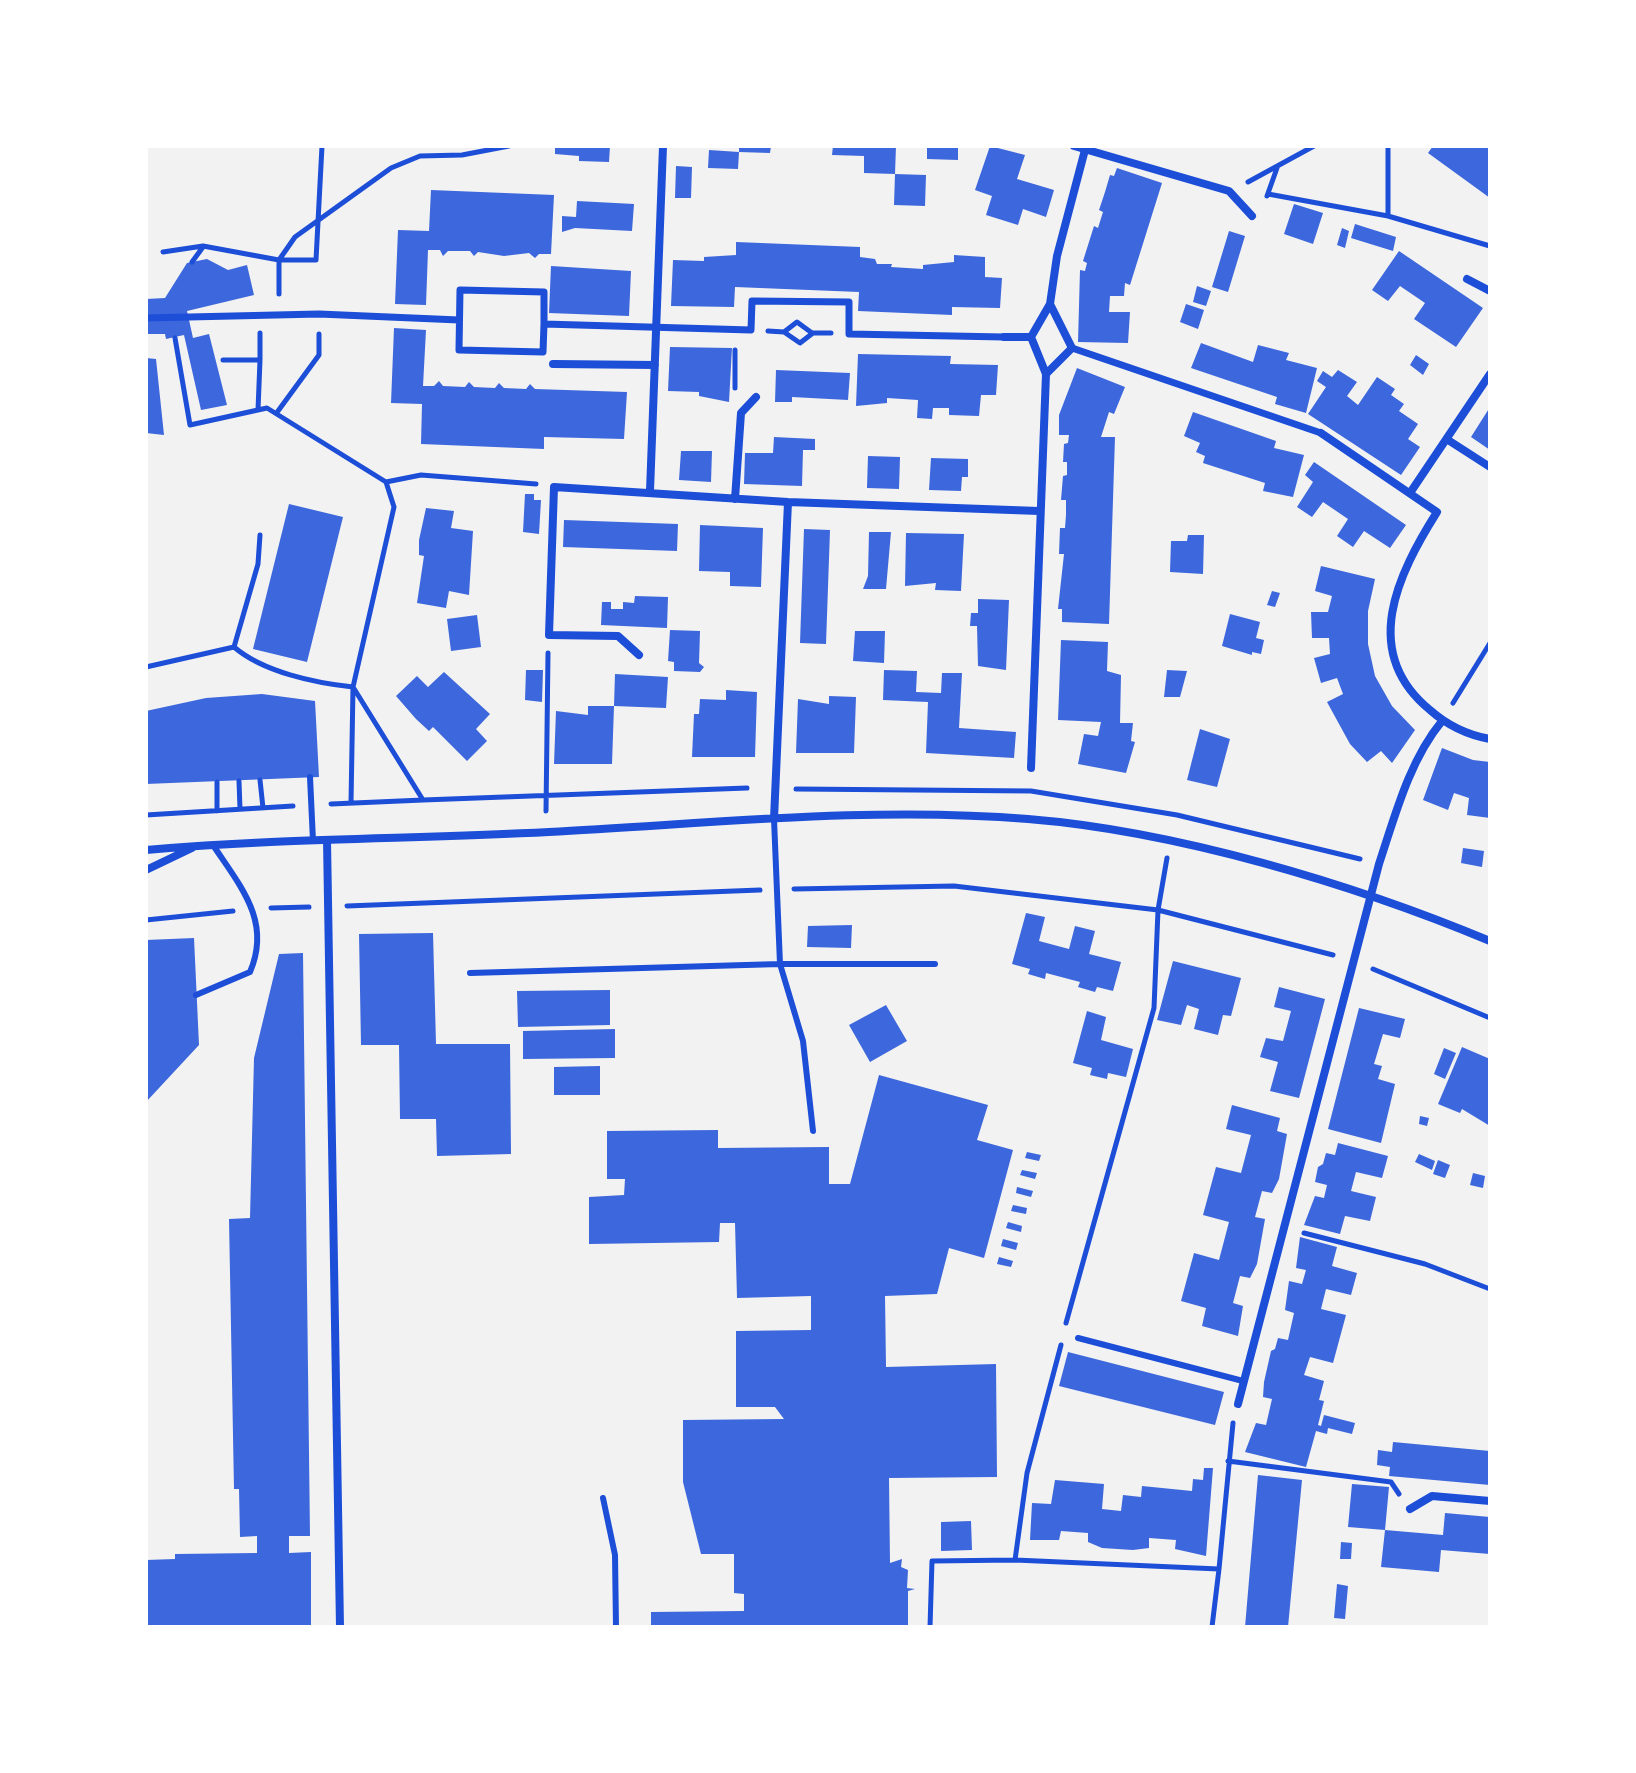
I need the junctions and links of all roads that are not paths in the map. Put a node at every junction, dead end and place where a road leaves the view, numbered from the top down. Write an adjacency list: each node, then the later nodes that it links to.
1 (663, 146): 11 (street)
2 (1074, 146): 3 (street)
3 (1086, 148): 4 (street); 7 (street)
4 (1252, 216)
5 (1467, 279): 6 (street)
6 (1490, 291)
7 (1050, 304): 13 (street); 14 (street)
8 (146, 318): 9 (street)
9 (459, 320): 10 (street); 10 (street)
10 (544, 324): 11 (street)
11 (658, 327): 12 (street); 16 (street)
12 (1004, 337): 13 (street)
13 (1031, 337): 17 (street)
14 (1072, 348): 17 (street); 20 (street)
15 (553, 364): 16 (street)
16 (655, 365): 23 (street)
17 (1046, 374): 27 (street)
18 (1490, 374): 21 (street)
19 (756, 397): 25 (street)
20 (1321, 433): 24 (street)
21 (1448, 440): 22 (street); 24 (street)
22 (1490, 467)
23 (650, 491): 25 (street); 28 (street)
24 (1410, 493): 29 (street)
25 (735, 499): 26 (street)
26 (788, 502): 27 (street); 33 (street)
27 (1039, 511): 31 (street)
28 (639, 655)
29 (1442, 721): 30 (street); 40 (street)
30 (1490, 739)
31 (1031, 768)
32 (310, 777): 35 (lane)
33 (774, 819): 34 (street); 40 (street); 42 (lane)
34 (327, 840): 35 (street); 53 (street)
35 (313, 841): 36 (street)
36 (213, 845): 37 (street); 45 (lane)
37 (197, 846): 38 (street); 39 (street)
38 (146, 850)
39 (146, 870)
40 (1371, 897): 41 (street); 48 (street)
41 (1490, 941)
42 (780, 964): 43 (lane); 44 (lane); 46 (lane)
43 (935, 964)
44 (470, 973)
45 (196, 995)
46 (813, 1131)
47 (1078, 1338): 48 (lane)
48 (1243, 1381): 49 (street)
49 (1238, 1404)
50 (603, 1498): 54 (lane)
51 (1490, 1501): 52 (street)
52 (1410, 1509)
53 (340, 1627)
54 (616, 1627)

